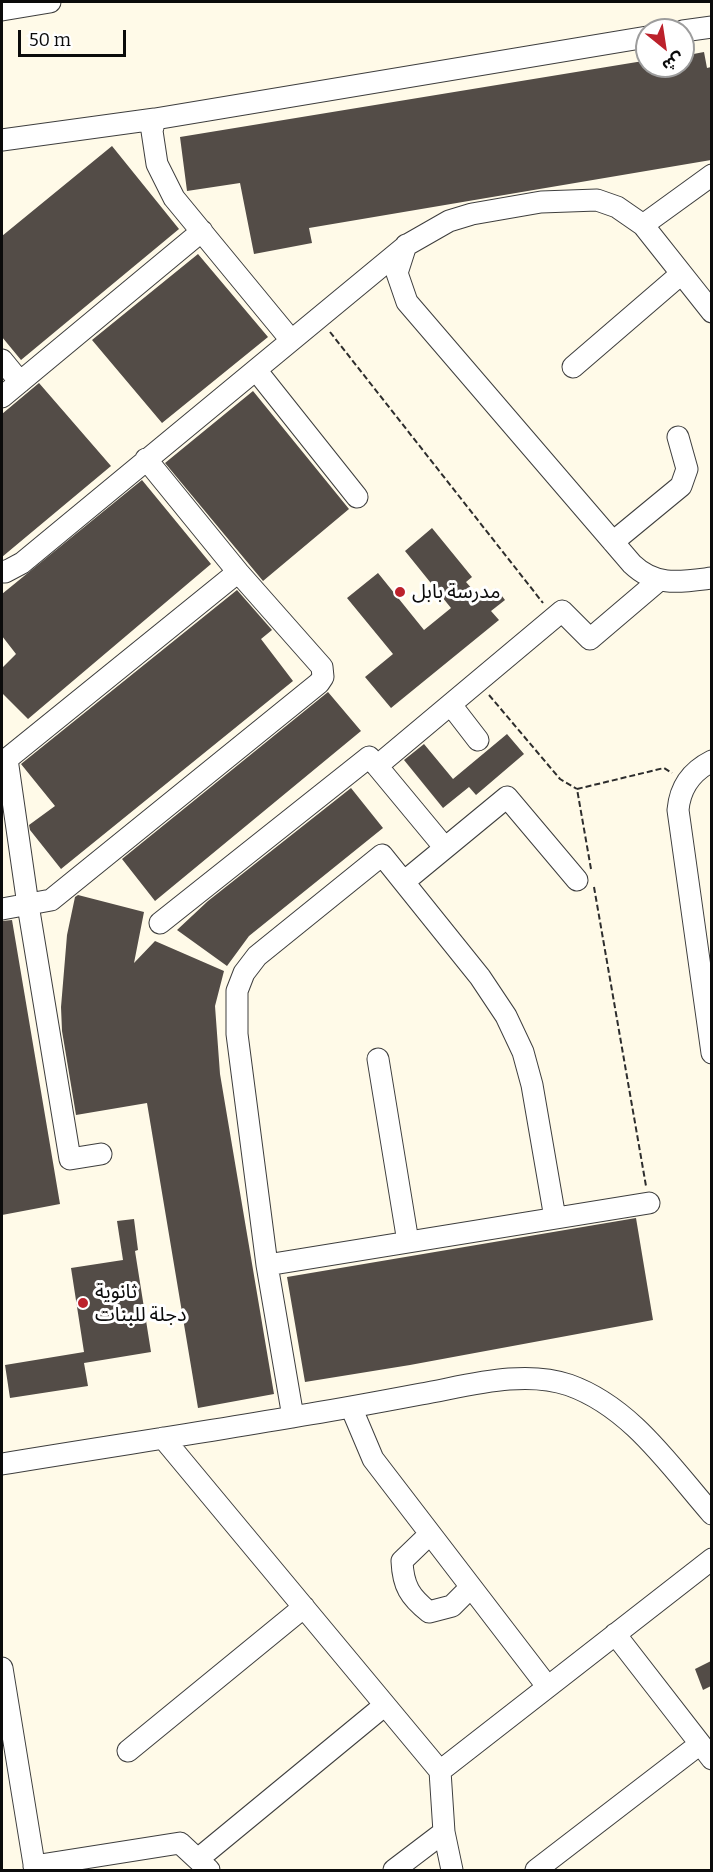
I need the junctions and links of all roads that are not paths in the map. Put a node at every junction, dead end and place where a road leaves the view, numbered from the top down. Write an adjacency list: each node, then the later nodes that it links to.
1 (50, 2): 2 (street)
2 (2, 10)
3 (711, 27): 4 (street)
4 (695, 29)
5 (635, 39): 6 (street)
6 (155, 119): 7 (street); 10 (street)
7 (2, 140)
8 (711, 175): 9 (street)
9 (643, 225): 11 (street); 12 (street)
10 (202, 231): 14 (street); 18 (street)
11 (407, 245): 14 (street); 23 (street)
12 (681, 274): 13 (street); 16 (street)
13 (711, 312)
14 (291, 339): 17 (street)
15 (2, 360): 18 (street)
16 (573, 367)
17 (256, 370): 21 (street); 22 (street)
18 (20, 382): 19 (street)
19 (2, 397)
20 (678, 437): 23 (street)
21 (146, 459): 24 (street); 25 (street)
22 (357, 496)
23 (613, 542): 27 (street)
24 (2, 571)
25 (238, 572): 30 (street); 36 (street)
26 (711, 578): 27 (street)
27 (657, 582): 28 (street)
28 (451, 705): 29 (street); 32 (street)
29 (478, 740)
30 (4, 750): 36 (street)
31 (711, 761): 39 (street)
32 (377, 766): 33 (street); 38 (street)
33 (445, 848): 34 (street); 35 (street)
34 (587, 877)
35 (405, 881): 43 (street); 45 (street)
36 (28, 905): 37 (street); 41 (street)
37 (2, 909)
38 (160, 923)
39 (711, 1053)
40 (378, 1059): 44 (street)
41 (101, 1154)
42 (649, 1203): 43 (street)
43 (555, 1218): 44 (street)
44 (408, 1242): 45 (street)
45 (267, 1265): 47 (street)
46 (351, 1407): 47 (street); 50 (street); 51 (street)
47 (293, 1417): 48 (street)
48 (163, 1438): 49 (street); 54 (street)
49 (2, 1464)
50 (711, 1514)
51 (430, 1534): 53 (street); 53 (street)
52 (711, 1559): 55 (street)
53 (471, 1587): 57 (street)
54 (304, 1607): 58 (street); 59 (street)
55 (615, 1634): 57 (street); 60 (street)
56 (2, 1668): 64 (street)
57 (547, 1686): 61 (street)
58 (385, 1705): 61 (street); 63 (street)
59 (128, 1751)
60 (706, 1752): 67 (street)
61 (440, 1771): 62 (street)
62 (444, 1832): 65 (street); 66 (street)
63 (204, 1865): 64 (street)
64 (34, 1868)
65 (394, 1870)
66 (452, 1870)
67 (536, 1870)

